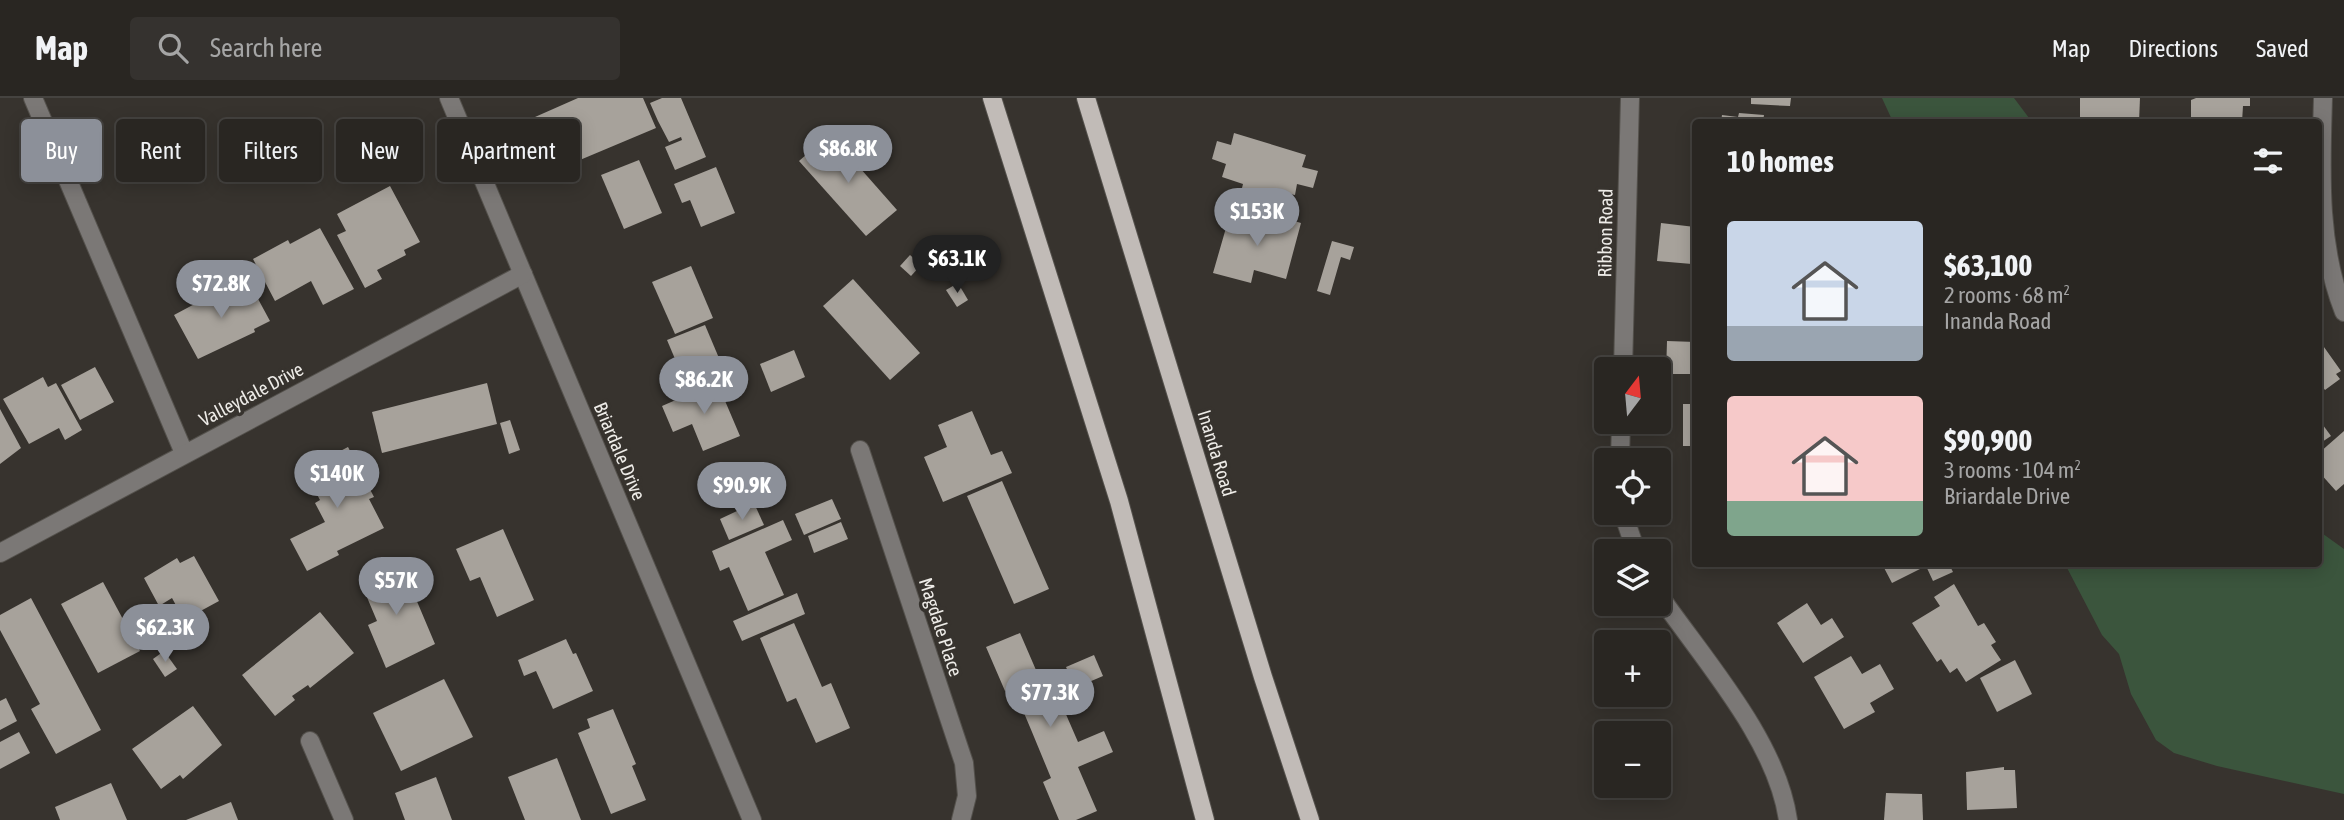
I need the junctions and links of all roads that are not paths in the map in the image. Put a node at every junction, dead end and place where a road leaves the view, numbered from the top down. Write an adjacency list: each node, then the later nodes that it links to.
1 (33, 98): 11 (street)
2 (449, 98): 7 (street, Briardale Drive)
3 (992, 98): 18 (main road)
4 (1086, 98): 19 (main road, Inanda Road)
5 (1630, 98): 9 (street, Ribbon Road)
6 (2323, 98): 8 (street)
7 (523, 274): 11 (street, Valleydale Drive); 15 (street, Briardale Drive)
8 (2344, 312)
9 (1623, 357)
10 (860, 450): 17 (street, Magdale Place)
11 (184, 453): 12 (street, Valleydale Drive)
12 (0, 552)
13 (1671, 612): 20 (street)
14 (310, 741): 16 (street)
15 (744, 818)
16 (344, 820)
17 (961, 820)
18 (1205, 820)
19 (1310, 820)
20 (1788, 820)

